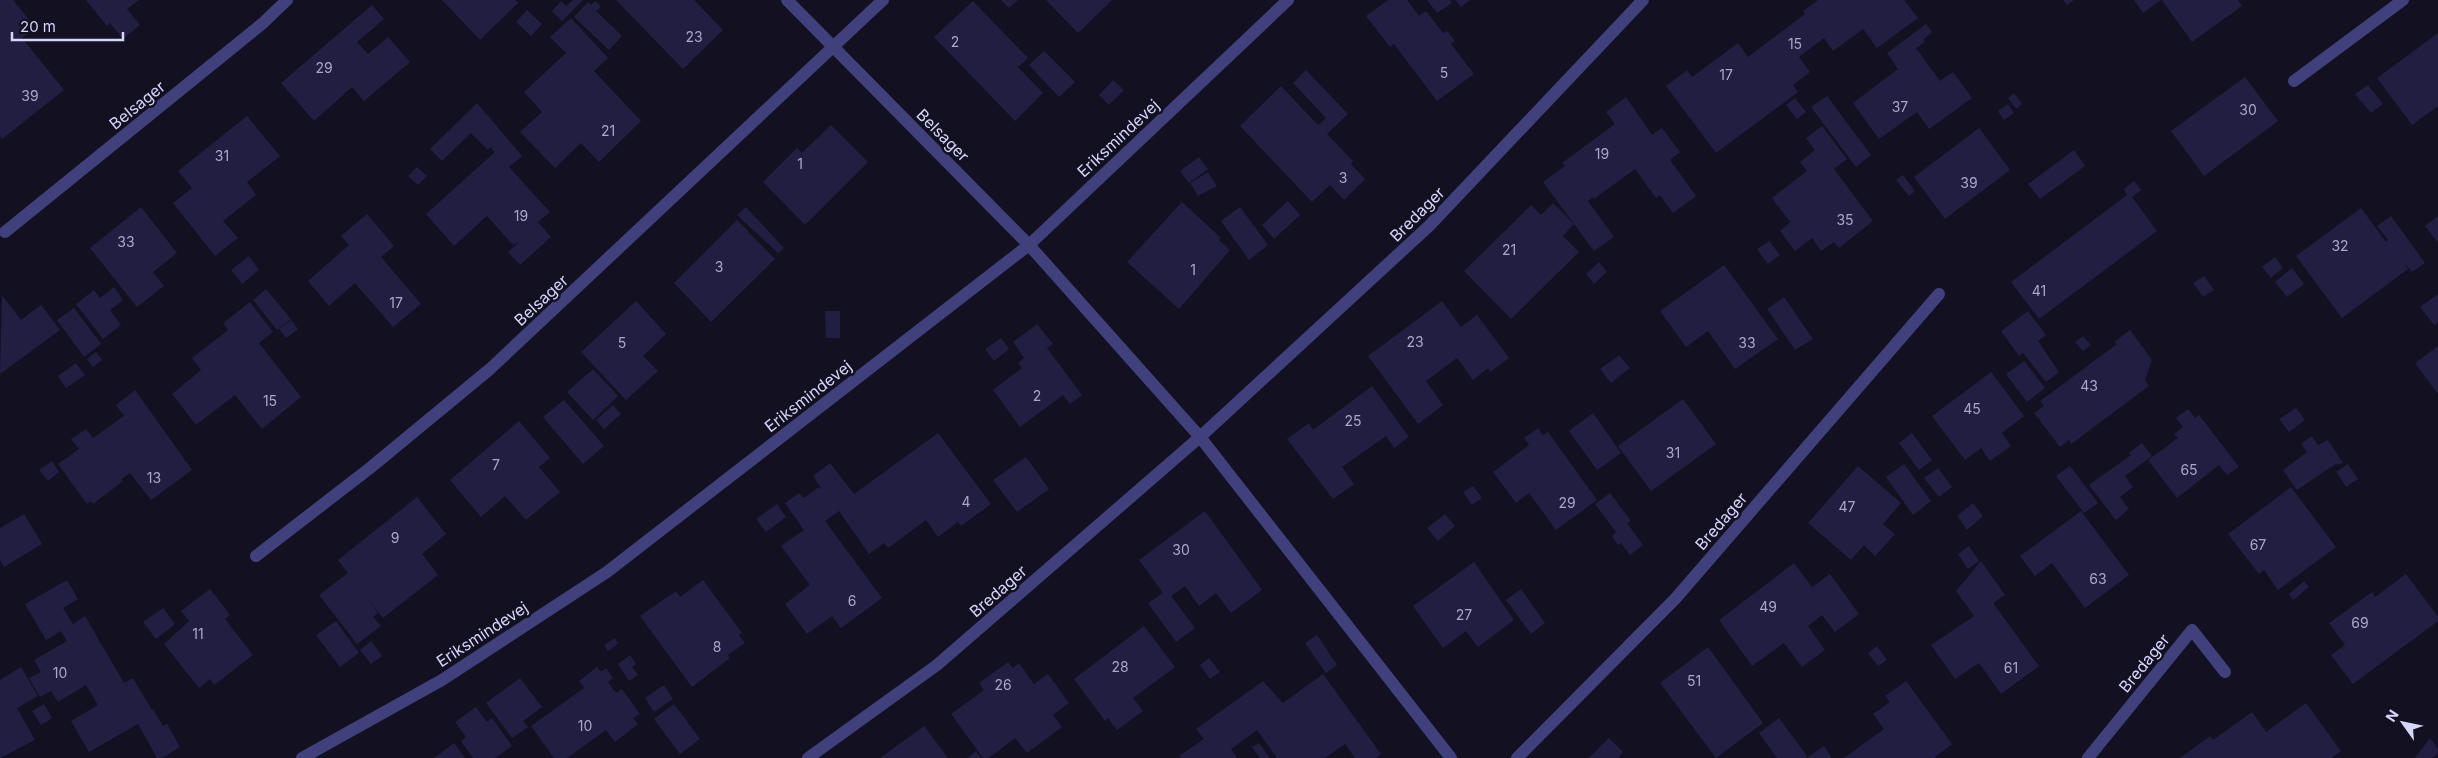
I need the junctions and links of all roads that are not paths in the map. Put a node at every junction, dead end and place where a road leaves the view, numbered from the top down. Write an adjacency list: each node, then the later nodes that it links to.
1 (287, 0): 9 (street, Belsager)
2 (787, 0): 7 (street, Belsager)
3 (883, 0): 7 (street, Belsager)
4 (1288, 0): 10 (street, Eriksmindevej)
5 (1643, 0): 12 (street, Bredager)
6 (2403, 0): 8 (street)
7 (834, 49): 10 (street, Belsager); 13 (street, Belsager)
8 (2294, 80)
9 (6, 232)
10 (1029, 245): 12 (street); 15 (street, Eriksmindevej)
11 (1939, 294): 18 (street, Bredager)
12 (1200, 437): 16 (street, Bredager); 17 (street)
13 (256, 556)
14 (2225, 672): 19 (street, Bredager)
15 (302, 758)
16 (808, 758)
17 (1451, 758)
18 (1517, 758)
19 (2088, 758)

